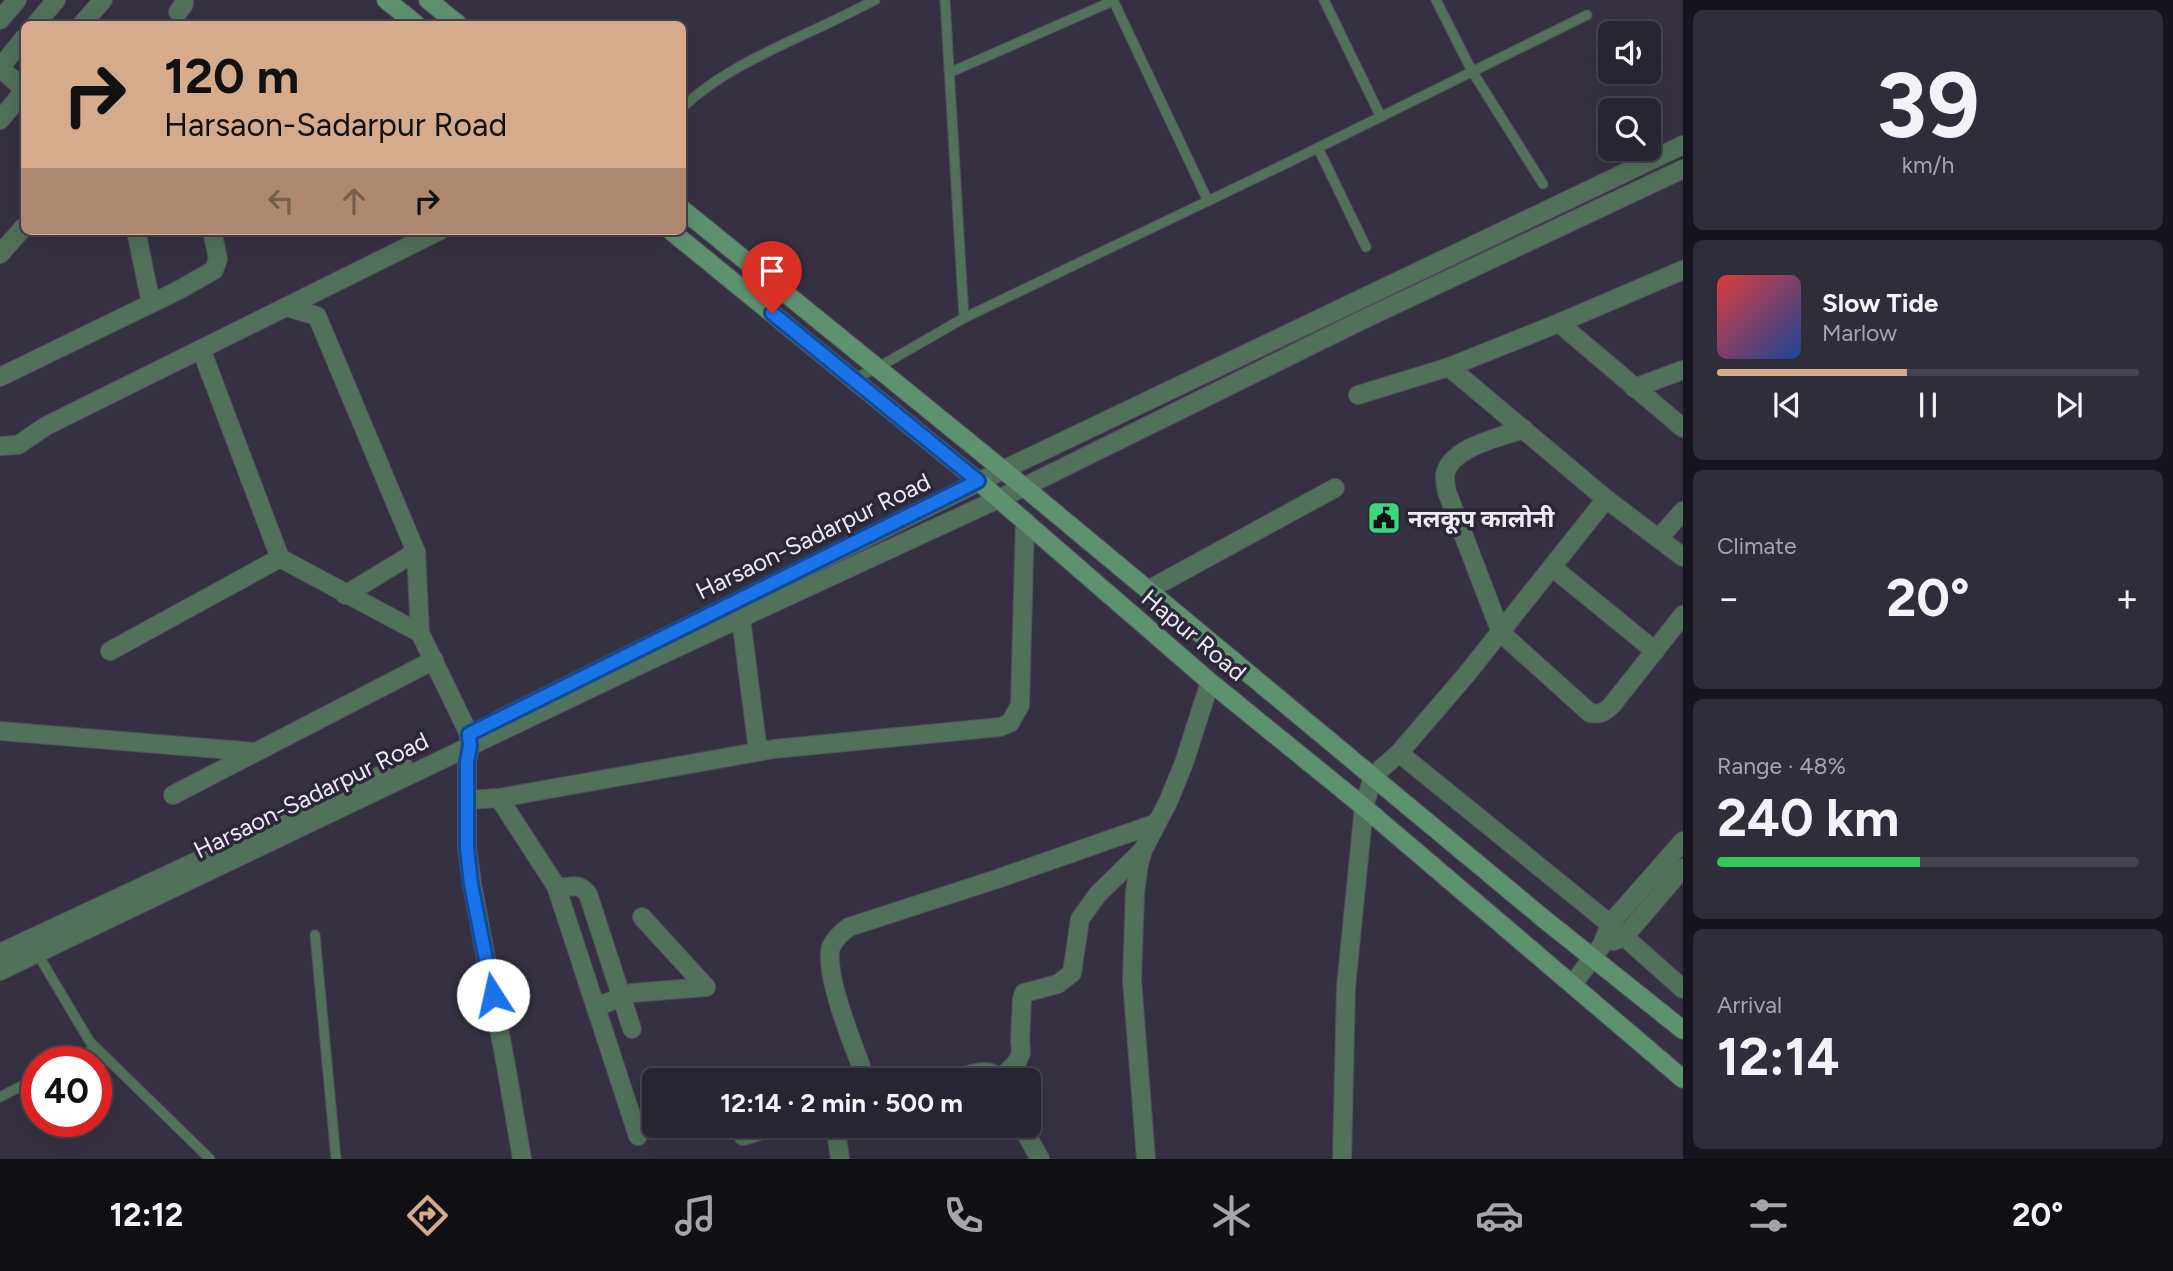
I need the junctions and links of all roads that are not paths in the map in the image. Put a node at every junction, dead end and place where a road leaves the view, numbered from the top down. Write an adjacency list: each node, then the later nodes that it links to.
1 (17, 0): 12 (street)
2 (56, 0): 13 (street)
3 (103, 0): 14 (street)
4 (386, 0): 15 (main road)
5 (428, 0): 16 (main road)
6 (875, 0): 23 (lane)
7 (945, 0): 20 (lane)
8 (1113, 0): 20 (lane); 30 (lane)
9 (1324, 0): 24 (lane)
10 (1436, 0): 19 (lane)
11 (1587, 15): 19 (lane)
12 (0, 20)
13 (38, 21)
14 (85, 21)
15 (412, 21)
16 (454, 21)
17 (21, 42): 18 (street)
18 (0, 68): 21 (street)
19 (1472, 71): 24 (lane); 29 (lane)
20 (951, 72): 42 (lane)
21 (21, 87)
22 (21, 94): 25 (street)
23 (686, 105)
24 (1381, 117): 27 (lane)
25 (0, 120)
26 (1683, 145): 55 (street, Harsaon-Sadarpur Road)
27 (1318, 148): 30 (lane); 37 (lane)
28 (1683, 169): 57 (street, Harsaon-Sadarpur Road)
29 (1543, 184)
30 (1208, 201): 42 (lane)
31 (686, 212): 46 (main road, Hapur Road)
32 (21, 230): 38 (street)
33 (137, 235): 40 (street)
34 (213, 235): 40 (street)
35 (431, 235): 41 (street)
36 (676, 235): 49 (main road, Hapur Road)
37 (1366, 247)
38 (0, 254)
39 (1683, 270): 43 (street)
40 (151, 303): 48 (street)
41 (286, 307): 44 (street); 64 (street)
42 (964, 318): 46 (lane)
43 (1559, 323): 45 (street); 50 (street)
44 (201, 349): 54 (street); 66 (street)
45 (1449, 367): 51 (street); 53 (street)
46 (877, 368): 49 (lane); 55 (main road, Hapur Road)
47 (1683, 370): 50 (street)
48 (0, 377)
49 (853, 379): 56 (main road, Hapur Road)
50 (1634, 388): 52 (street)
51 (1358, 395)
52 (1683, 428)
53 (1524, 429): 60 (street); 73 (street)
54 (0, 446)
55 (1003, 470): 56 (street, Harsaon-Sadarpur Road); 57 (main road, Hapur Road)
56 (978, 481): 59 (main road, Hapur Road); 79 (street, Harsaon-Sadarpur Road)
57 (1024, 487): 59 (street, Harsaon-Sadarpur Road); 68 (main road, Hapur Road)
58 (1335, 488): 68 (street)
59 (999, 499): 62 (main road, Hapur Road); 71 (street, Harsaon-Sadarpur Road)
60 (1606, 499): 63 (street); 67 (street)
61 (1683, 512): 63 (street)
62 (1025, 521): 77 (main road, Hapur Road); 80 (street)
63 (1659, 538): 65 (street)
64 (416, 552): 69 (street); 72 (street)
65 (1683, 557)
66 (280, 558): 69 (street); 74 (street)
67 (1552, 568): 73 (street); 75 (street)
68 (1148, 590): 83 (main road, Hapur Road)
69 (345, 595): 72 (street)
70 (1683, 615): 75 (street)
71 (741, 619): 79 (street, Harsaon-Sadarpur Road); 80 (street)
72 (420, 633): 76 (street)
73 (1501, 633): 75 (street); 82 (street)
74 (110, 651)
75 (1655, 651)
76 (434, 660): 79 (street); 81 (street)
77 (1210, 682): 87 (main road, Hapur Road); 88 (street)
78 (0, 731): 81 (street)
79 (470, 740): 86 (street); 98 (street, Harsaon-Sadarpur Road); 99 (street, Harsaon-Sadarpur Road)
80 (758, 751): 85 (street)
81 (255, 752): 84 (street)
82 (1399, 753): 83 (street); 94 (street)
83 (1373, 776): 87 (street); 97 (main road, Hapur Road)
84 (173, 795)
85 (499, 798): 86 (street); 92 (street)
86 (467, 800): 119 (street)
87 (1364, 807): 101 (main road, Hapur Road); 123 (street)
88 (1157, 823): 90 (street); 109 (street)
89 (1683, 841): 94 (street)
90 (1143, 850): 110 (street); 122 (street)
91 (1683, 868): 96 (street)
92 (556, 886): 103 (street); 104 (street)
93 (642, 917): 103 (street)
94 (1610, 924): 96 (street); 97 (street)
95 (316, 935): 118 (lane)
96 (1624, 937): 97 (street); 102 (street)
97 (1598, 951): 101 (street); 106 (main road, Hapur Road)
98 (0, 953)
99 (37, 953): 100 (street, Harsaon-Sadarpur Road); 107 (lane)
100 (0, 971)
101 (1573, 984): 111 (main road, Hapur Road)
102 (1683, 989)
103 (622, 997): 104 (street); 105 (street)
104 (596, 1007): 114 (street)
105 (632, 1029)
106 (1683, 1030)
107 (95, 1046)
108 (112, 1063): 117 (lane)
109 (862, 1068)
110 (1011, 1068)
111 (1683, 1079)
112 (21, 1086): 113 (lane)
113 (0, 1097)
114 (638, 1136)
115 (837, 1138): 120 (street)
116 (1028, 1138): 121 (street)
117 (211, 1159)
118 (336, 1159)
119 (522, 1159)
120 (840, 1159)
121 (1040, 1159)
122 (1146, 1159)
123 (1342, 1159)

